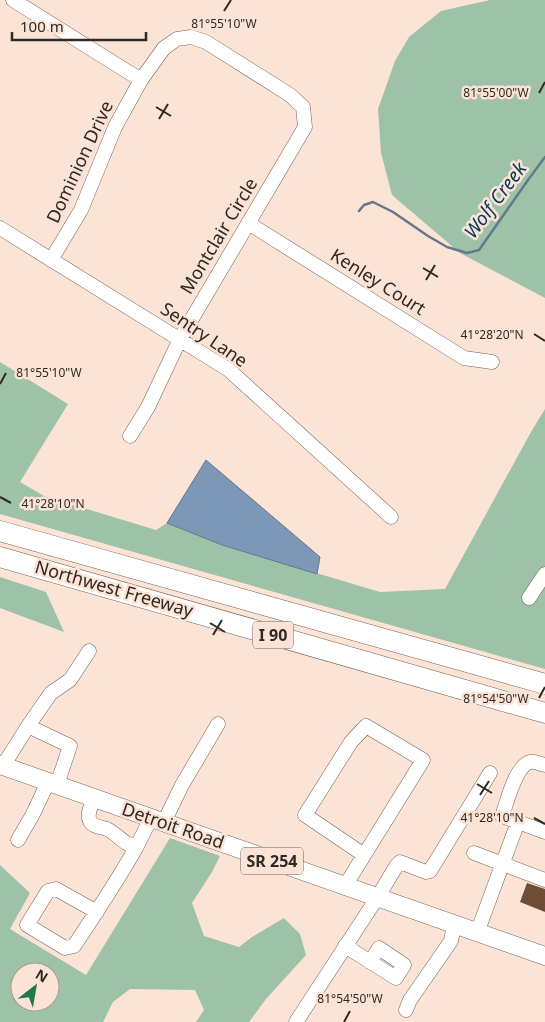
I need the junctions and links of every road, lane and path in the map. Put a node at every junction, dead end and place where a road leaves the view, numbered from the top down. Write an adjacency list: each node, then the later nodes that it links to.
1 (13, 0): 2 (street)
2 (141, 80): 3 (street, Dominion Drive); 6 (street, Dominion Drive)
3 (303, 107): 4 (street, Montclair Circle)
4 (248, 223): 7 (street, Montclair Circle); 8 (street, Kenley Court)
5 (0, 228): 6 (street, Sentry Lane)
6 (51, 260): 7 (street, Sentry Lane)
7 (180, 339): 9 (street, Montclair Circle); 10 (street, Sentry Lane)
8 (492, 362)
9 (130, 436)
10 (391, 517)
11 (0, 531): 16 (highway, Northwest Freeway / I 90)
12 (0, 557): 17 (highway, Northwest Freeway / I 90)
13 (545, 574): 14 (street)
14 (530, 598)
15 (89, 651): 19 (street)
16 (545, 684)
17 (545, 713)
18 (218, 724): 25 (street)
19 (28, 726): 20 (street); 23 (street)
20 (2, 765): 23 (main road, Detroit Road / SR 254)
21 (545, 765): 26 (street)
22 (490, 772): 35 (street)
23 (53, 783): 24 (main road, Detroit Road / SR 254); 28 (street)
24 (95, 798): 25 (main road, Detroit Road / SR 254); 29 (street)
25 (157, 820): 29 (street); 34 (main road, Detroit Road / SR 254)
26 (518, 822): 27 (street); 32 (street)
27 (545, 832)
28 (18, 840)
29 (137, 846): 36 (street)
30 (474, 853): 32 (street)
31 (364, 855): 31 (street); 34 (street)
32 (503, 864): 33 (street); 38 (street)
33 (545, 880)
34 (345, 886): 35 (main road, Detroit Road / SR 254)
35 (377, 898): 37 (main road, Detroit Road / SR 254); 39 (street)
36 (97, 912): 36 (street)
37 (454, 925): 38 (main road, Detroit Road / SR 254); 42 (street)
38 (477, 933): 40 (main road, Detroit Road / SR 254)
39 (346, 946): 41 (street); 43 (street)
40 (545, 956)
41 (370, 962)
42 (406, 1010)
43 (296, 1022)

